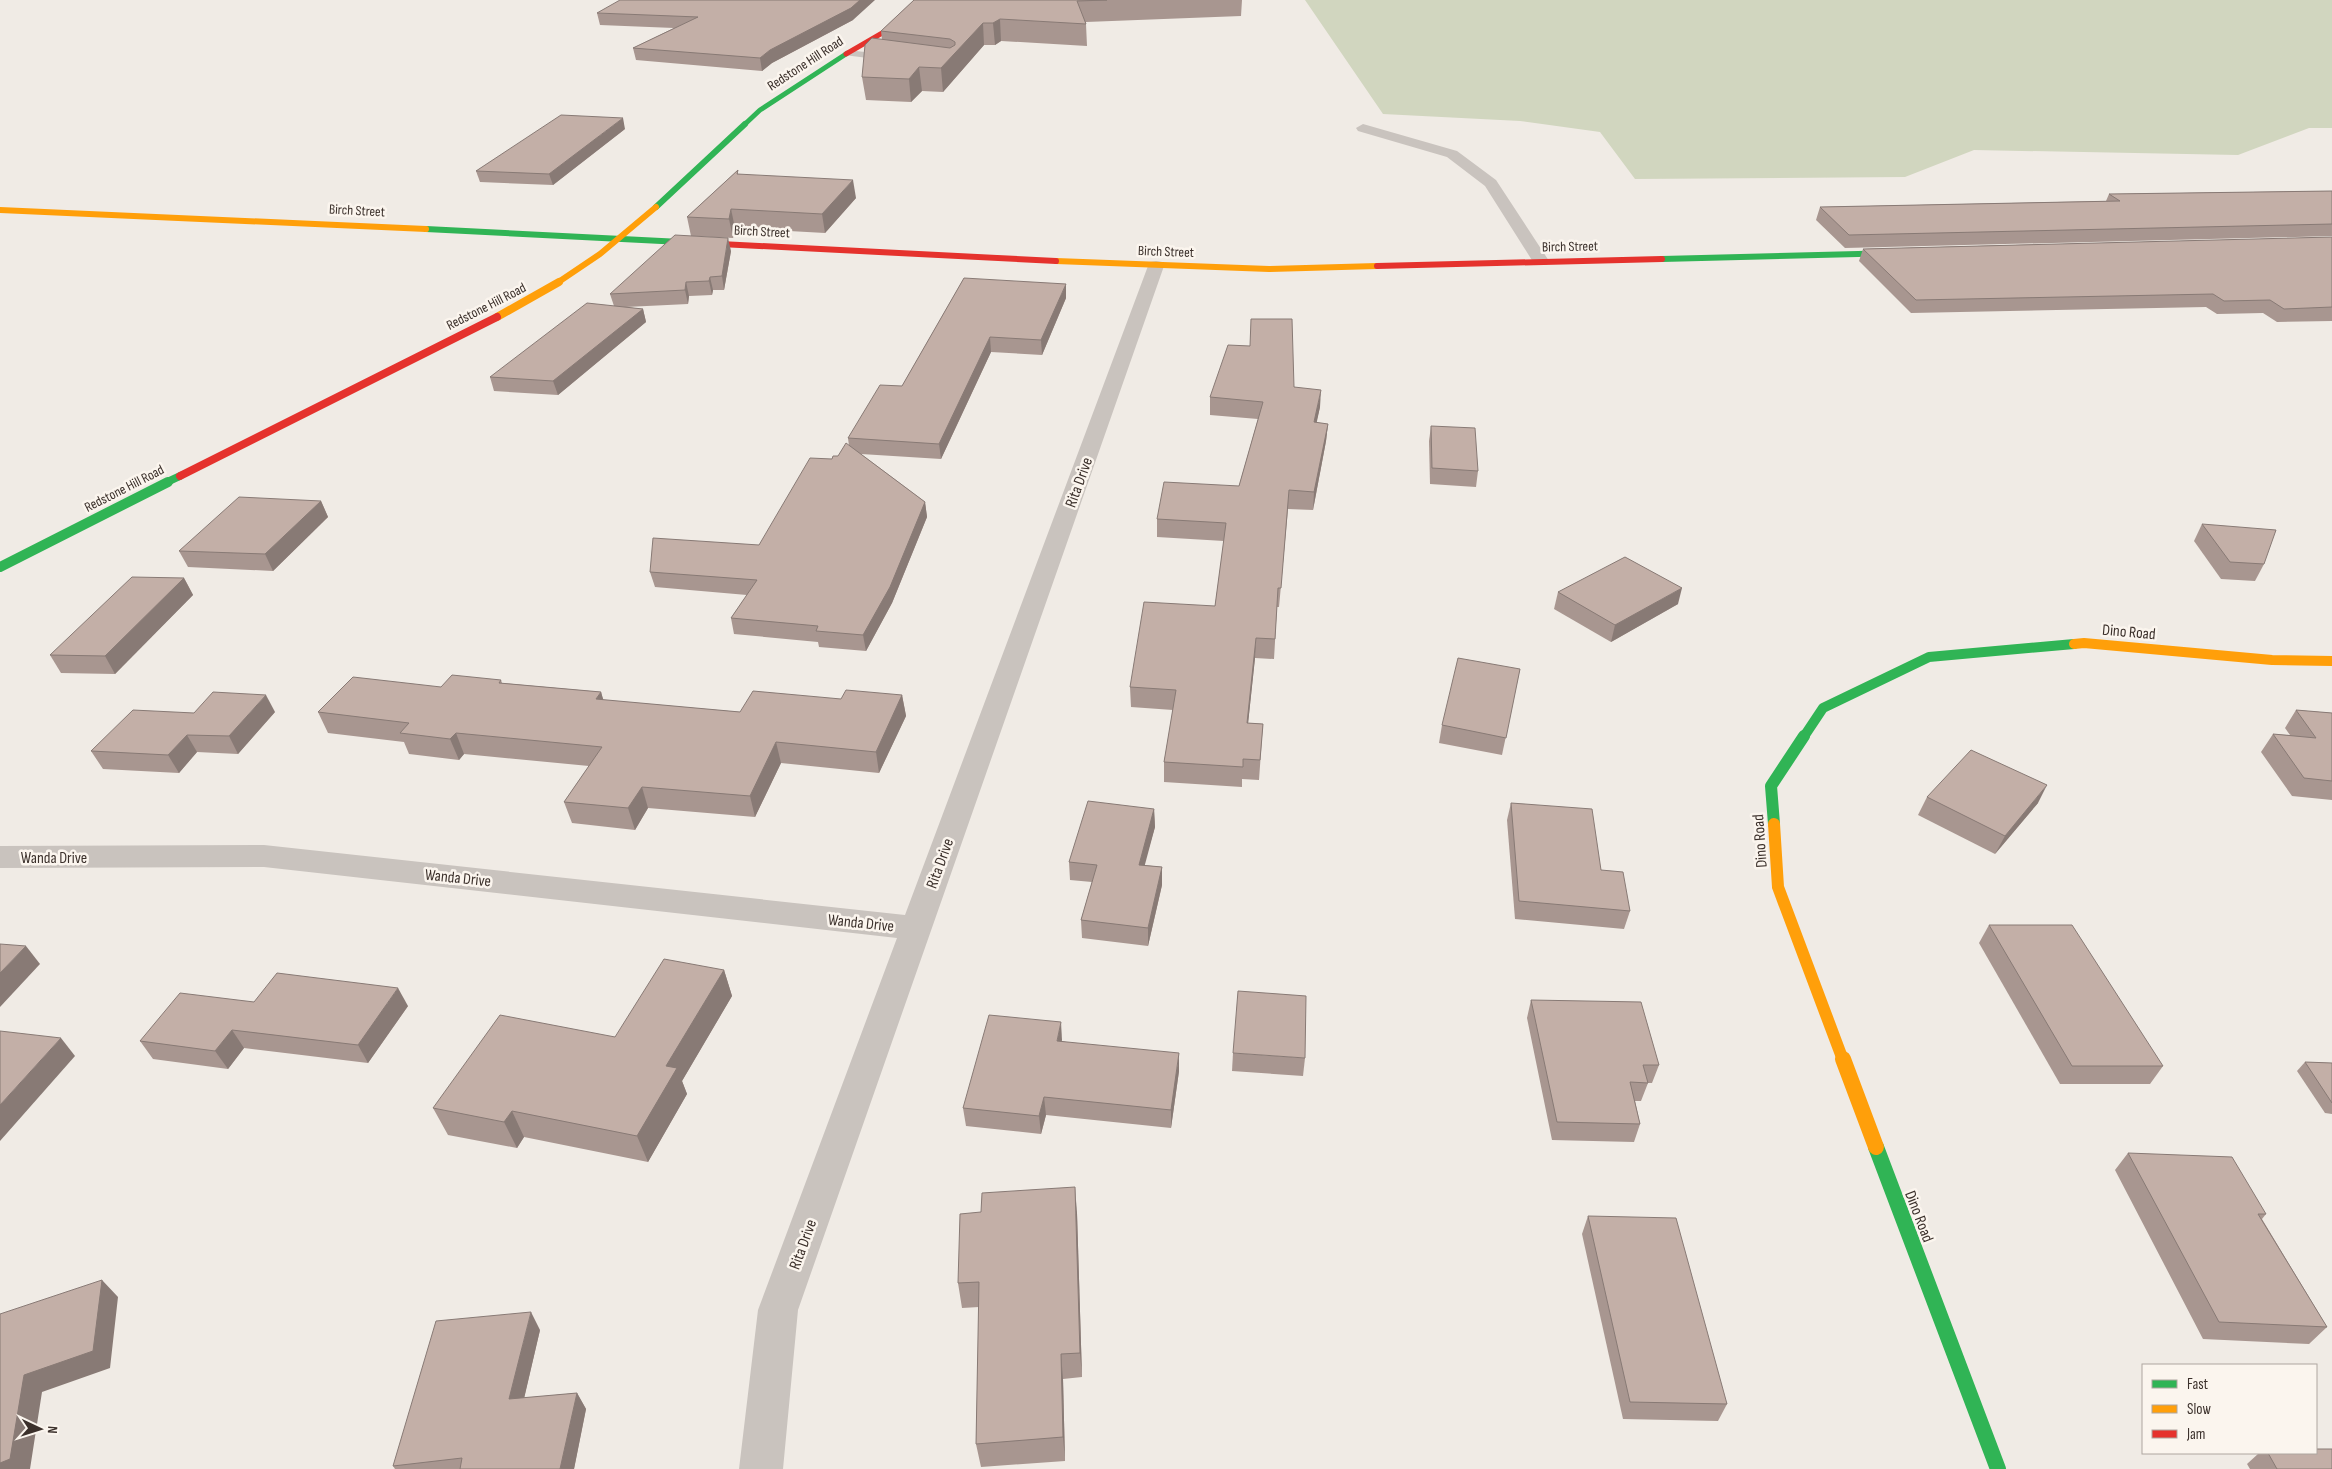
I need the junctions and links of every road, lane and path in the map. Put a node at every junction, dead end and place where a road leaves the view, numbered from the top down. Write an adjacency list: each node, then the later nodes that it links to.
1 (938, 0): 2 (main road, Redstone Hill Road)
2 (847, 53): 3 (lane); 6 (main road, Redstone Hill Road)
3 (906, 60)
4 (1363, 128): 8 (street)
5 (0, 210): 6 (main road, Birch Street)
6 (622, 239): 9 (main road, Birch Street); 10 (main road, Redstone Hill Road)
7 (1909, 253): 8 (main road, Birch Street)
8 (1540, 261): 9 (main road, Birch Street)
9 (1156, 266): 13 (street, Rita Drive)
10 (0, 566)
11 (2332, 661): 15 (main road, Dino Road)
12 (0, 857): 13 (street, Wanda Drive)
13 (915, 928): 14 (street, Rita Drive)
14 (761, 1469)
15 (1998, 1469)

